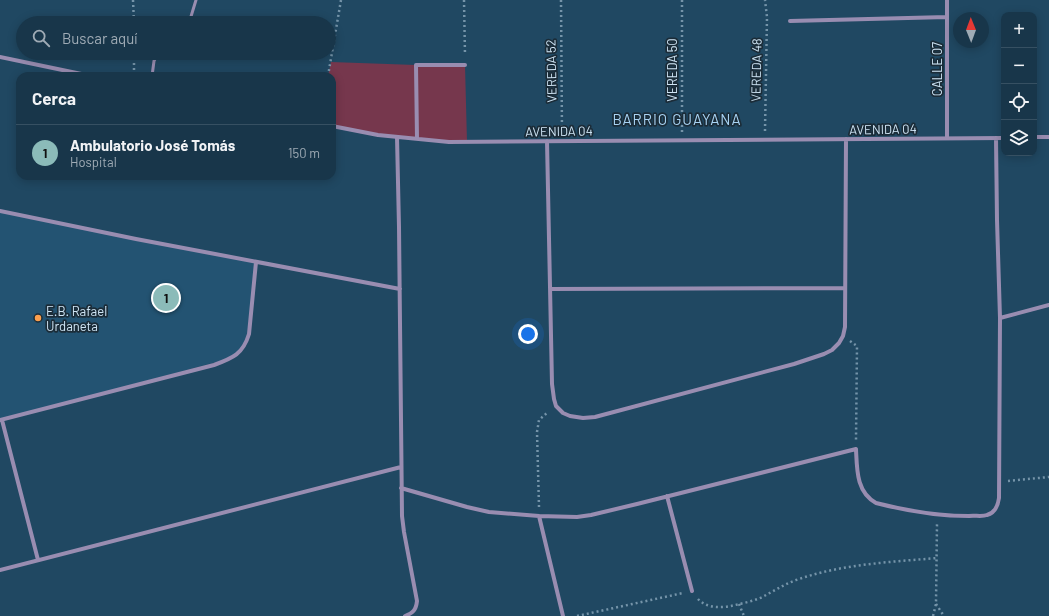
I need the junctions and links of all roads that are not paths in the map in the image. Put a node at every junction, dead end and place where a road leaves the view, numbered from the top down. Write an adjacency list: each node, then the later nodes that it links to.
1 (196, 0): 3 (lane)
2 (947, 0): 4 (street, CALLE 07)
3 (191, 16)
4 (947, 17): 5 (street); 14 (street, CALLE 07)
5 (790, 21)
6 (0, 57): 9 (street)
7 (154, 60): 10 (lane)
8 (465, 65): 18 (street)
9 (72, 72)
10 (153, 72)
11 (336, 127): 12 (street, AVENIDA 04)
12 (397, 137): 18 (street, AVENIDA 04); 24 (street)
13 (1049, 137): 17 (street)
14 (947, 138): 15 (street, AVENIDA 04); 19 (street, AVENIDA 04)
15 (996, 138): 16 (street, AVENIDA 04); 27 (street)
16 (1001, 138)
17 (1037, 138)
18 (417, 139): 20 (street, AVENIDA 04)
19 (846, 139): 20 (street, AVENIDA 04); 23 (street)
20 (547, 141): 25 (street)
21 (0, 211): 22 (street)
22 (256, 262): 24 (street); 28 (street)
23 (845, 288): 25 (street); 25 (street)
24 (400, 289): 29 (street)
25 (550, 289)
26 (1049, 305): 27 (street)
27 (1000, 318): 31 (street)
28 (1, 420): 33 (street)
29 (400, 467): 30 (street); 33 (street)
30 (401, 488): 32 (street); 36 (street)
31 (667, 496): 32 (street); 35 (street)
32 (539, 516): 37 (street)
33 (38, 560): 34 (street)
34 (0, 570)
35 (692, 591)
36 (405, 616)
37 (563, 616)

